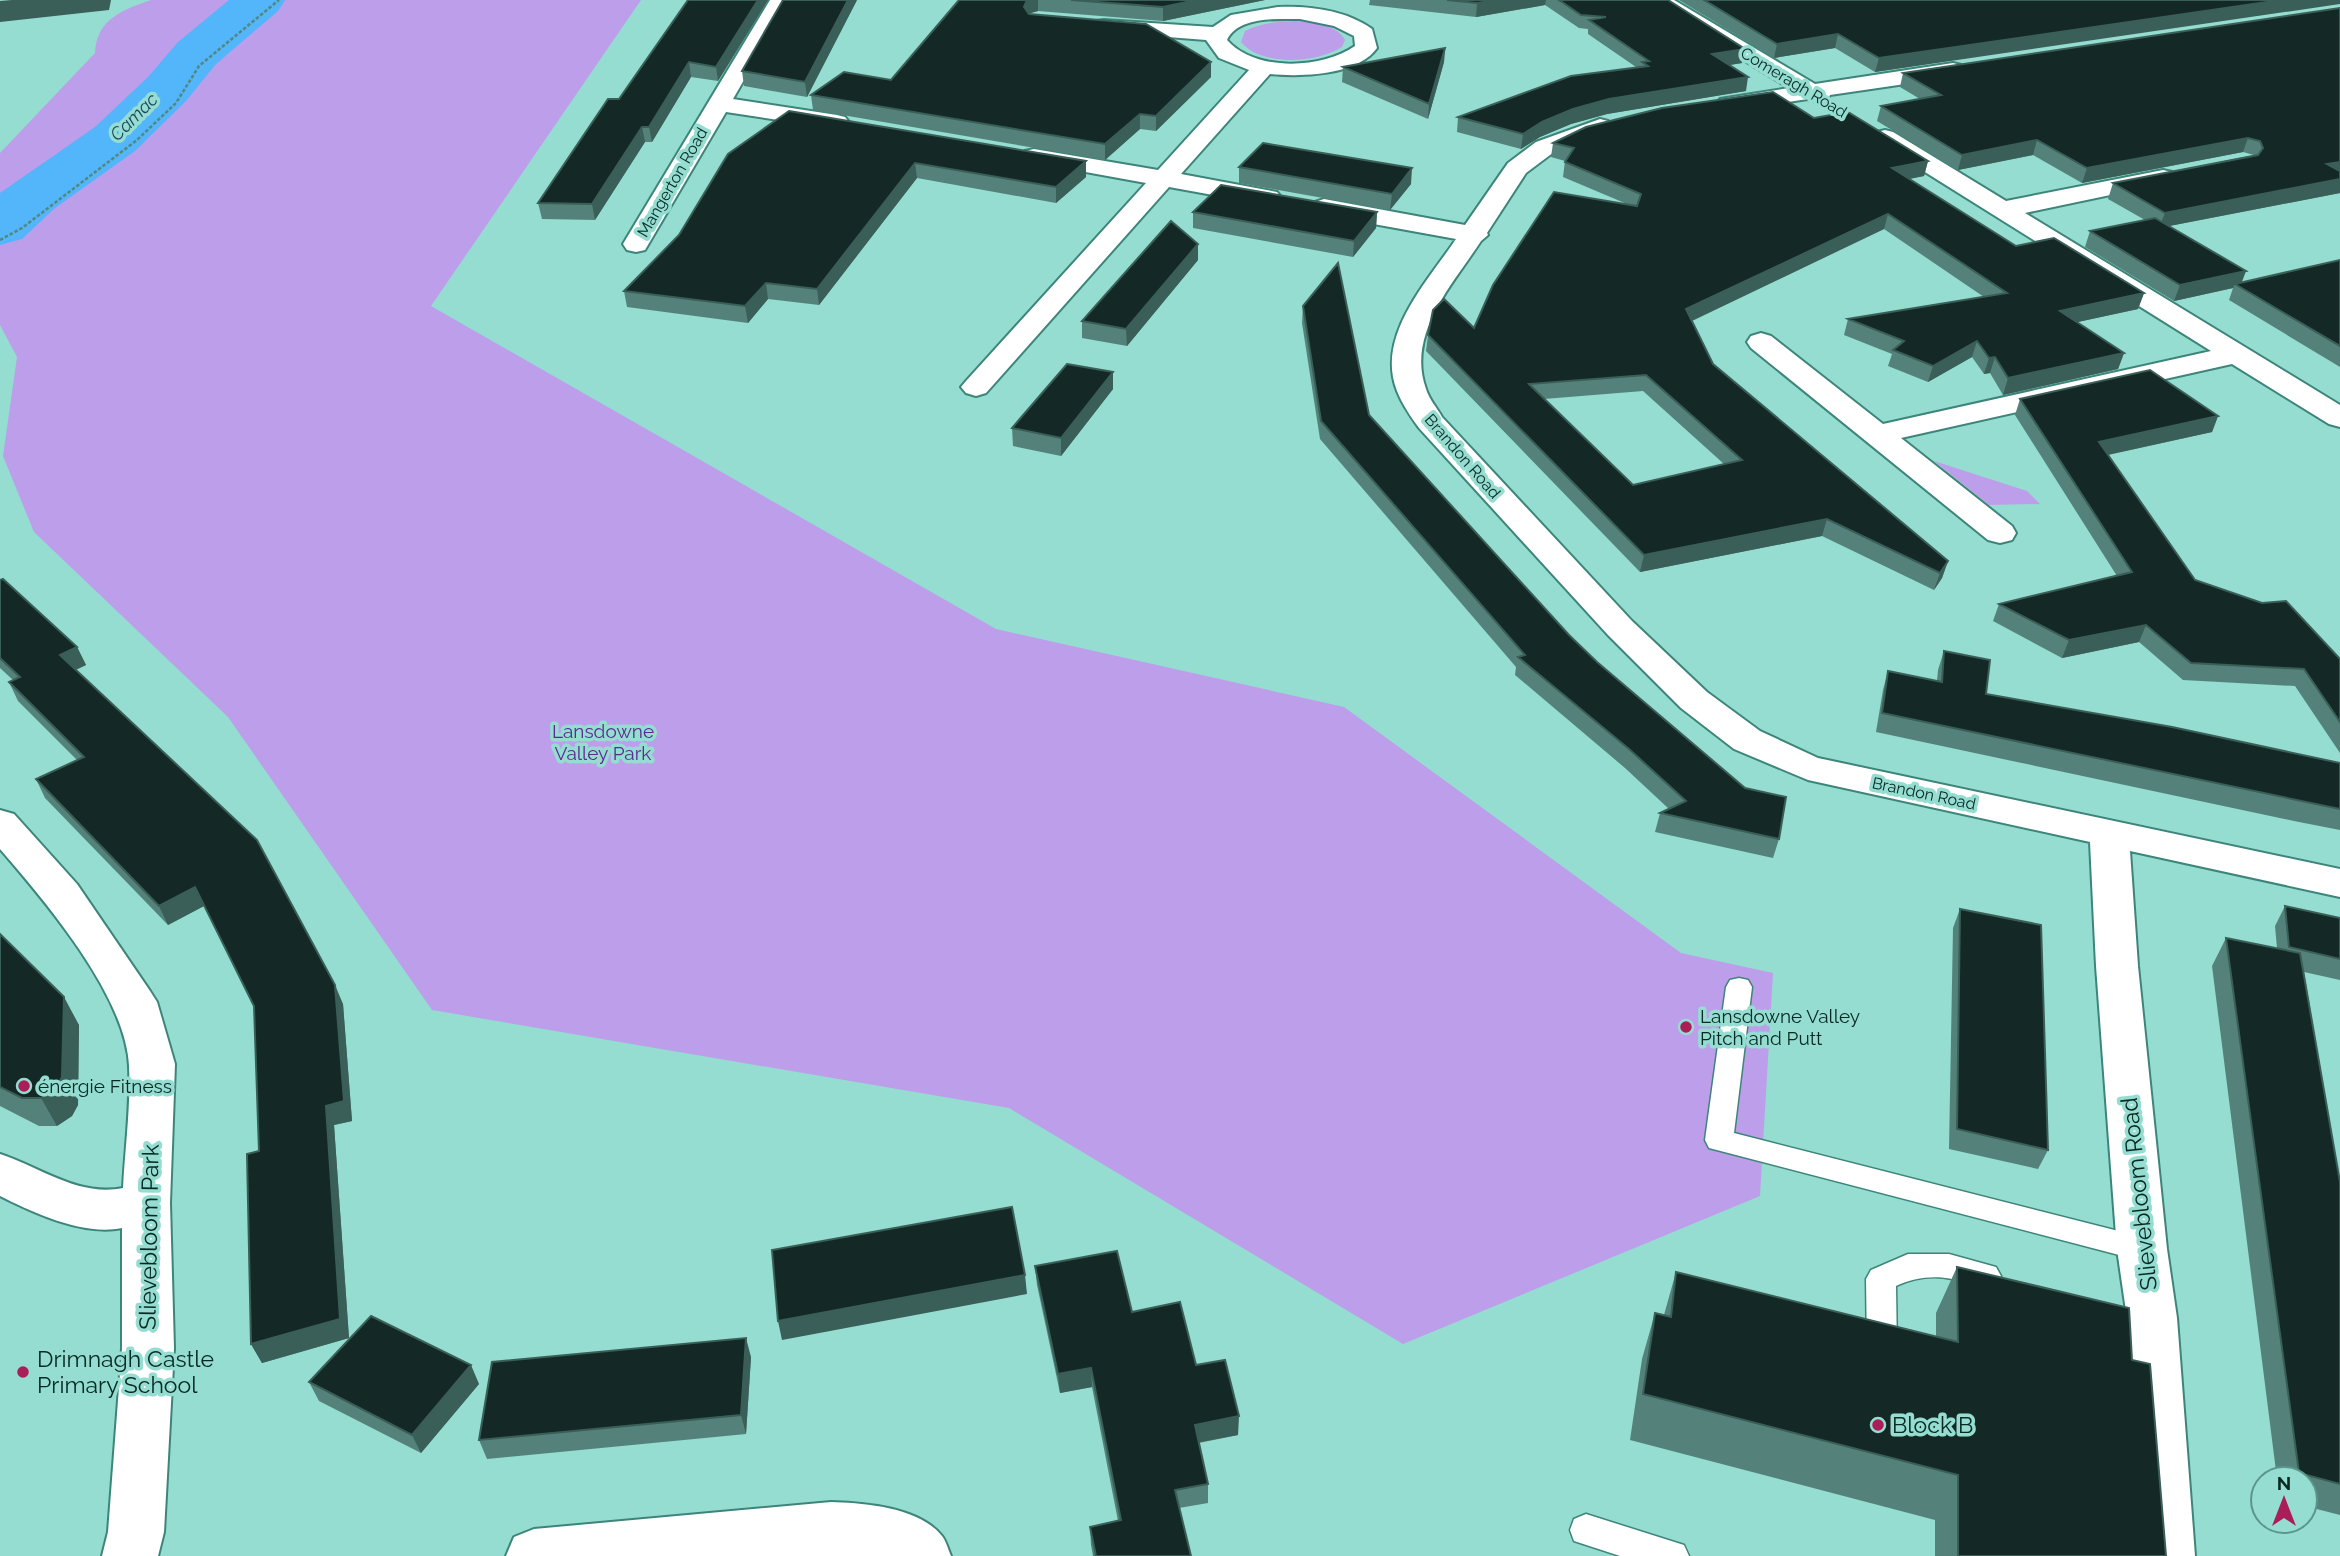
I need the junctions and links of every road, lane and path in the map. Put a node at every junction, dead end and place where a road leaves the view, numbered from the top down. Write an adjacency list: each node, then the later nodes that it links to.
1 (279, 0): 19 (path)
2 (780, 0): 10 (street, Mangerton Road)
3 (1658, 0): 9 (street, Comeragh Road)
4 (1323, 8): 6 (street); 7 (street)
5 (1079, 24): 6 (street)
6 (1217, 34): 7 (street)
7 (1265, 66): 16 (street)
8 (1976, 67): 9 (street)
9 (1811, 92): 11 (street); 17 (street, Comeragh Road)
10 (718, 104): 13 (street, Mangerton Road); 20 (street, Mangerton Road)
11 (1694, 109)
12 (1628, 120): 18 (street, Brandon Road)
13 (861, 126)
14 (1005, 151): 16 (street)
15 (2189, 172): 17 (street)
16 (1163, 179): 18 (street); 23 (street)
17 (2000, 210): 22 (street, Comeragh Road)
18 (1475, 234): 28 (street, Brandon Road)
19 (0, 240)
20 (636, 244)
21 (1760, 342): 25 (street)
22 (2236, 354): 24 (street, Comeragh Road); 25 (street)
23 (976, 387)
24 (2340, 418)
25 (1875, 435): 26 (street)
26 (2000, 533)
27 (0, 823): 32 (street, Slievebloom Park)
28 (2109, 832): 29 (street, Brandon Road); 33 (street, Slievebloom Road)
29 (2340, 883)
30 (1738, 987): 33 (lane)
31 (0, 1173): 32 (street)
32 (146, 1203): 37 (street, Slievebloom Park)
33 (2142, 1249): 41 (street, Slievebloom Road)
34 (2017, 1284): 35 (lane)
35 (1882, 1352)
36 (1586, 1530): 40 (lane)
37 (130, 1556)
38 (534, 1556): 39 (street)
39 (923, 1556)
40 (1672, 1556)
41 (2167, 1556)

